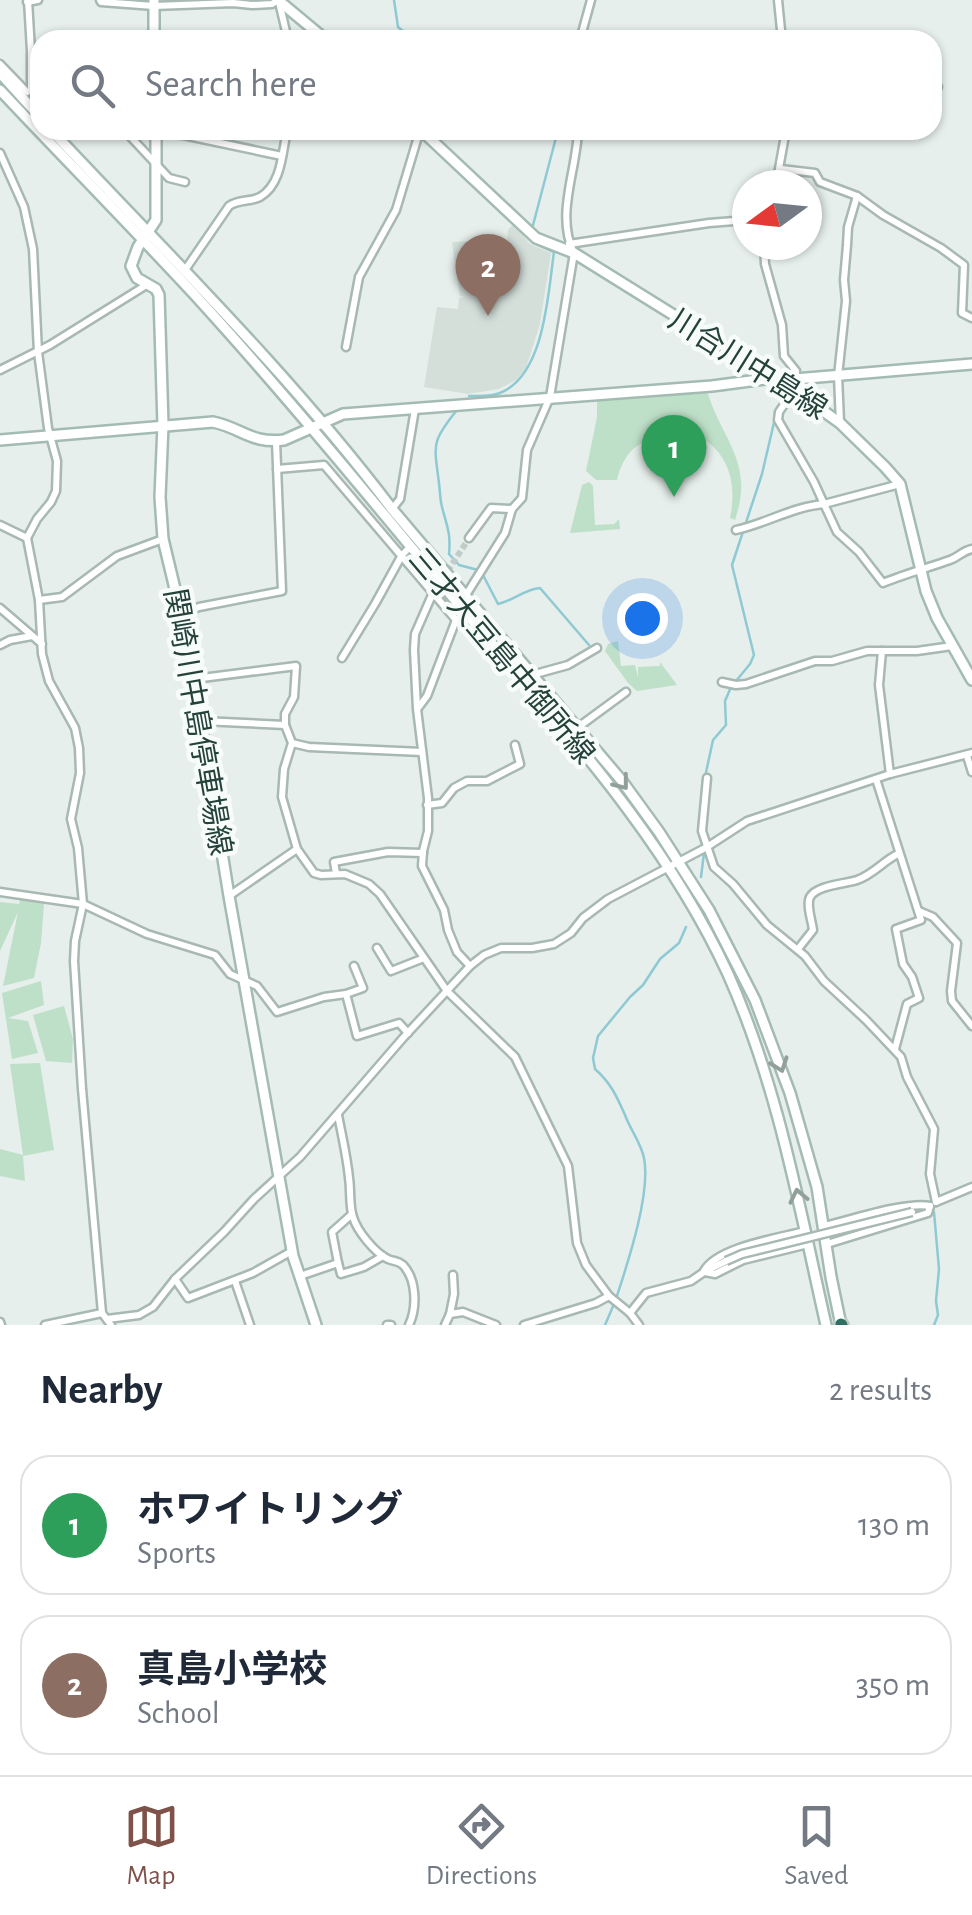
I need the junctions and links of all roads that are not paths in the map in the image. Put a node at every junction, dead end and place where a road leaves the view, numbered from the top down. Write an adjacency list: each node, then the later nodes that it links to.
1 (38, 0): 6 (street)
2 (100, 0): 7 (street)
3 (278, 0): 7 (street); 10 (street); 11 (main road)
4 (591, 0): 12 (street)
5 (778, 0): 13 (street)
6 (28, 1): 8 (street)
7 (154, 3): 9 (main road)
8 (30, 30)
9 (154, 30)
10 (286, 30)
11 (314, 30)
12 (583, 30)
13 (781, 30)
14 (0, 64): 17 (street)
15 (0, 73): 17 (main road)
16 (0, 90): 18 (main road, 三才大豆島中御所線)
17 (30, 93)
18 (30, 120)
19 (50, 140): 36 (main road, 三才大豆島中御所線)
20 (60, 140): 36 (main road, 三才大豆島中御所線)
21 (134, 140): 31 (street)
22 (156, 140): 31 (main road, 関崎川中島停車場線)
23 (207, 140): 30 (street)
24 (285, 140): 30 (street)
25 (418, 140): 42 (street)
26 (432, 140): 37 (main road, 川合川中島線)
27 (577, 140): 37 (street)
28 (784, 140): 32 (street)
29 (0, 153): 43 (street)
30 (282, 156): 39 (street)
31 (157, 164): 33 (street); 36 (main road, 関崎川中島停車場線)
32 (780, 169): 34 (street)
33 (184, 182)
34 (857, 196): 41 (street); 46 (street)
35 (732, 221): 37 (street)
36 (146, 236): 39 (main road, 三才大豆島中御所線); 40 (main road, 関崎川中島停車場線); 52 (main road, 三才大豆島中御所線)
37 (572, 248): 47 (main road, 川合川中島線); 49 (street)
38 (765, 260): 48 (street)
39 (186, 270): 52 (main road, 三才大豆島中御所線)
40 (148, 284): 43 (street); 53 (main road, 関崎川中島停車場線)
41 (972, 318)
42 (346, 347)
43 (38, 352): 45 (street); 54 (street)
44 (972, 364): 46 (main road)
45 (0, 370)
46 (838, 376): 48 (main road); 51 (street)
47 (773, 378): 48 (main road, 川合川中島線); 49 (main road)
48 (795, 384): 51 (main road, 川合川中島線); 59 (street)
49 (550, 398): 50 (main road); 61 (street)
50 (415, 408): 52 (main road); 60 (street)
51 (840, 423): 58 (main road, 川合川中島線)
52 (316, 424): 56 (main road); 60 (main road, 三才大豆島中御所線); 68 (main road, 三才大豆島中御所線)
53 (164, 425): 54 (main road); 56 (main road); 66 (main road, 関崎川中島停車場線)
54 (50, 436): 55 (main road); 64 (street)
55 (0, 440)
56 (276, 441): 57 (street)
57 (277, 470): 68 (street); 74 (street)
58 (900, 484): 59 (street); 69 (main road)
59 (824, 504): 63 (street); 69 (street)
60 (392, 509): 71 (main road, 三才大豆島中御所線)
61 (512, 509): 65 (street); 71 (street)
62 (0, 525): 64 (street)
63 (740, 529)
64 (27, 538): 72 (street)
65 (469, 538)
66 (163, 539): 72 (street); 74 (main road, 関崎川中島停車場線)
67 (972, 549): 69 (street)
68 (406, 551): 75 (main road, 三才大豆島中御所線); 76 (street); 83 (street)
69 (920, 568): 80 (main road)
70 (432, 595): 89 (street)
71 (465, 596): 84 (main road, 三才大豆島中御所線)
72 (39, 600): 78 (street)
73 (0, 608): 77 (street)
74 (182, 614): 85 (main road, 関崎川中島停車場線)
75 (466, 614): 76 (street); 106 (main road, 三才大豆島中御所線)
76 (456, 620): 89 (street)
77 (34, 636): 78 (street); 79 (street)
78 (43, 644): 110 (street)
79 (0, 645)
80 (952, 646): 82 (street); 86 (main road)
81 (598, 648): 84 (street)
82 (882, 652): 87 (street); 98 (street)
83 (342, 658)
84 (534, 678): 92 (main road, 三才大豆島中御所線)
85 (194, 679): 90 (main road, 関崎川中島停車場線); 91 (street)
86 (972, 680)
87 (729, 684)
88 (626, 692): 92 (street)
89 (417, 709): 95 (street)
90 (202, 721): 91 (street); 109 (main road, 関崎川中島停車場線)
91 (285, 725): 93 (street)
92 (578, 728): 106 (main road, 三才大豆島中御所線, one-way to 106)
93 (292, 743): 95 (street); 103 (street)
94 (515, 745): 101 (street)
95 (422, 752): 101 (street)
96 (970, 755): 97 (street); 98 (street)
97 (972, 772)
98 (890, 774): 100 (street)
99 (707, 778): 102 (street)
100 (876, 779): 102 (street); 105 (street)
101 (427, 805): 104 (street)
102 (707, 846): 106 (street); 113 (street)
103 (297, 849): 107 (street); 109 (street)
104 (422, 853): 107 (street); 116 (street)
105 (899, 854): 111 (street); 113 (street)
106 (673, 865): 116 (street); 128 (main road, 三才大豆島中御所線, one-way to 128); 129 (main road, 三才大豆島中御所線, one-way to 106)
107 (336, 873): 114 (street)
108 (0, 892): 110 (street)
109 (229, 896): 117 (main road, 関崎川中島停車場線)
110 (83, 904): 117 (street); 143 (street)
111 (918, 911): 120 (street); 122 (street)
112 (377, 948): 114 (street)
113 (798, 949): 122 (street)
114 (424, 958): 118 (street)
115 (354, 966): 119 (street)
116 (470, 966): 118 (street)
117 (245, 980): 119 (street); 124 (main road, 関崎川中島停車場線)
118 (448, 992): 121 (street); 140 (street)
119 (346, 994): 121 (street)
120 (972, 1026)
121 (408, 1033): 123 (street)
122 (896, 1049): 126 (street)
123 (338, 1115): 124 (street); 127 (street)
124 (279, 1177): 132 (main road, 関崎川中島停車場線); 138 (street)
125 (972, 1187): 126 (street)
126 (933, 1204): 128 (street); 131 (street); 135 (street, bridge)
127 (351, 1214): 133 (street); 134 (street)
128 (824, 1226): 131 (main road, 三才大豆島中御所線)
129 (805, 1231): 130 (main road, 三才大豆島中御所線); 135 (street)
130 (808, 1244): 135 (street); 153 (main road, 三才大豆島中御所線)
131 (827, 1244): 154 (main road, 三才大豆島中御所線)
132 (292, 1251): 137 (main road, 関崎川中島停車場線); 139 (street)
133 (384, 1256): 134 (street); 148 (street)
134 (338, 1262): 137 (street)
135 (704, 1272): 141 (street)
136 (453, 1275): 142 (street)
137 (298, 1276): 147 (main road, 関崎川中島停車場線)
138 (175, 1279): 139 (street); 143 (street)
139 (234, 1281): 146 (street)
140 (609, 1296): 141 (street); 144 (street)
141 (630, 1313): 152 (street)
142 (450, 1314): 149 (street); 150 (street)
143 (107, 1319): 145 (street)
144 (533, 1324): 151 (street)
145 (45, 1325)
146 (250, 1325)
147 (316, 1325)
148 (409, 1325)
149 (445, 1325)
150 (496, 1325)
151 (524, 1325)
152 (639, 1325)
153 (826, 1325)
154 (842, 1325)

